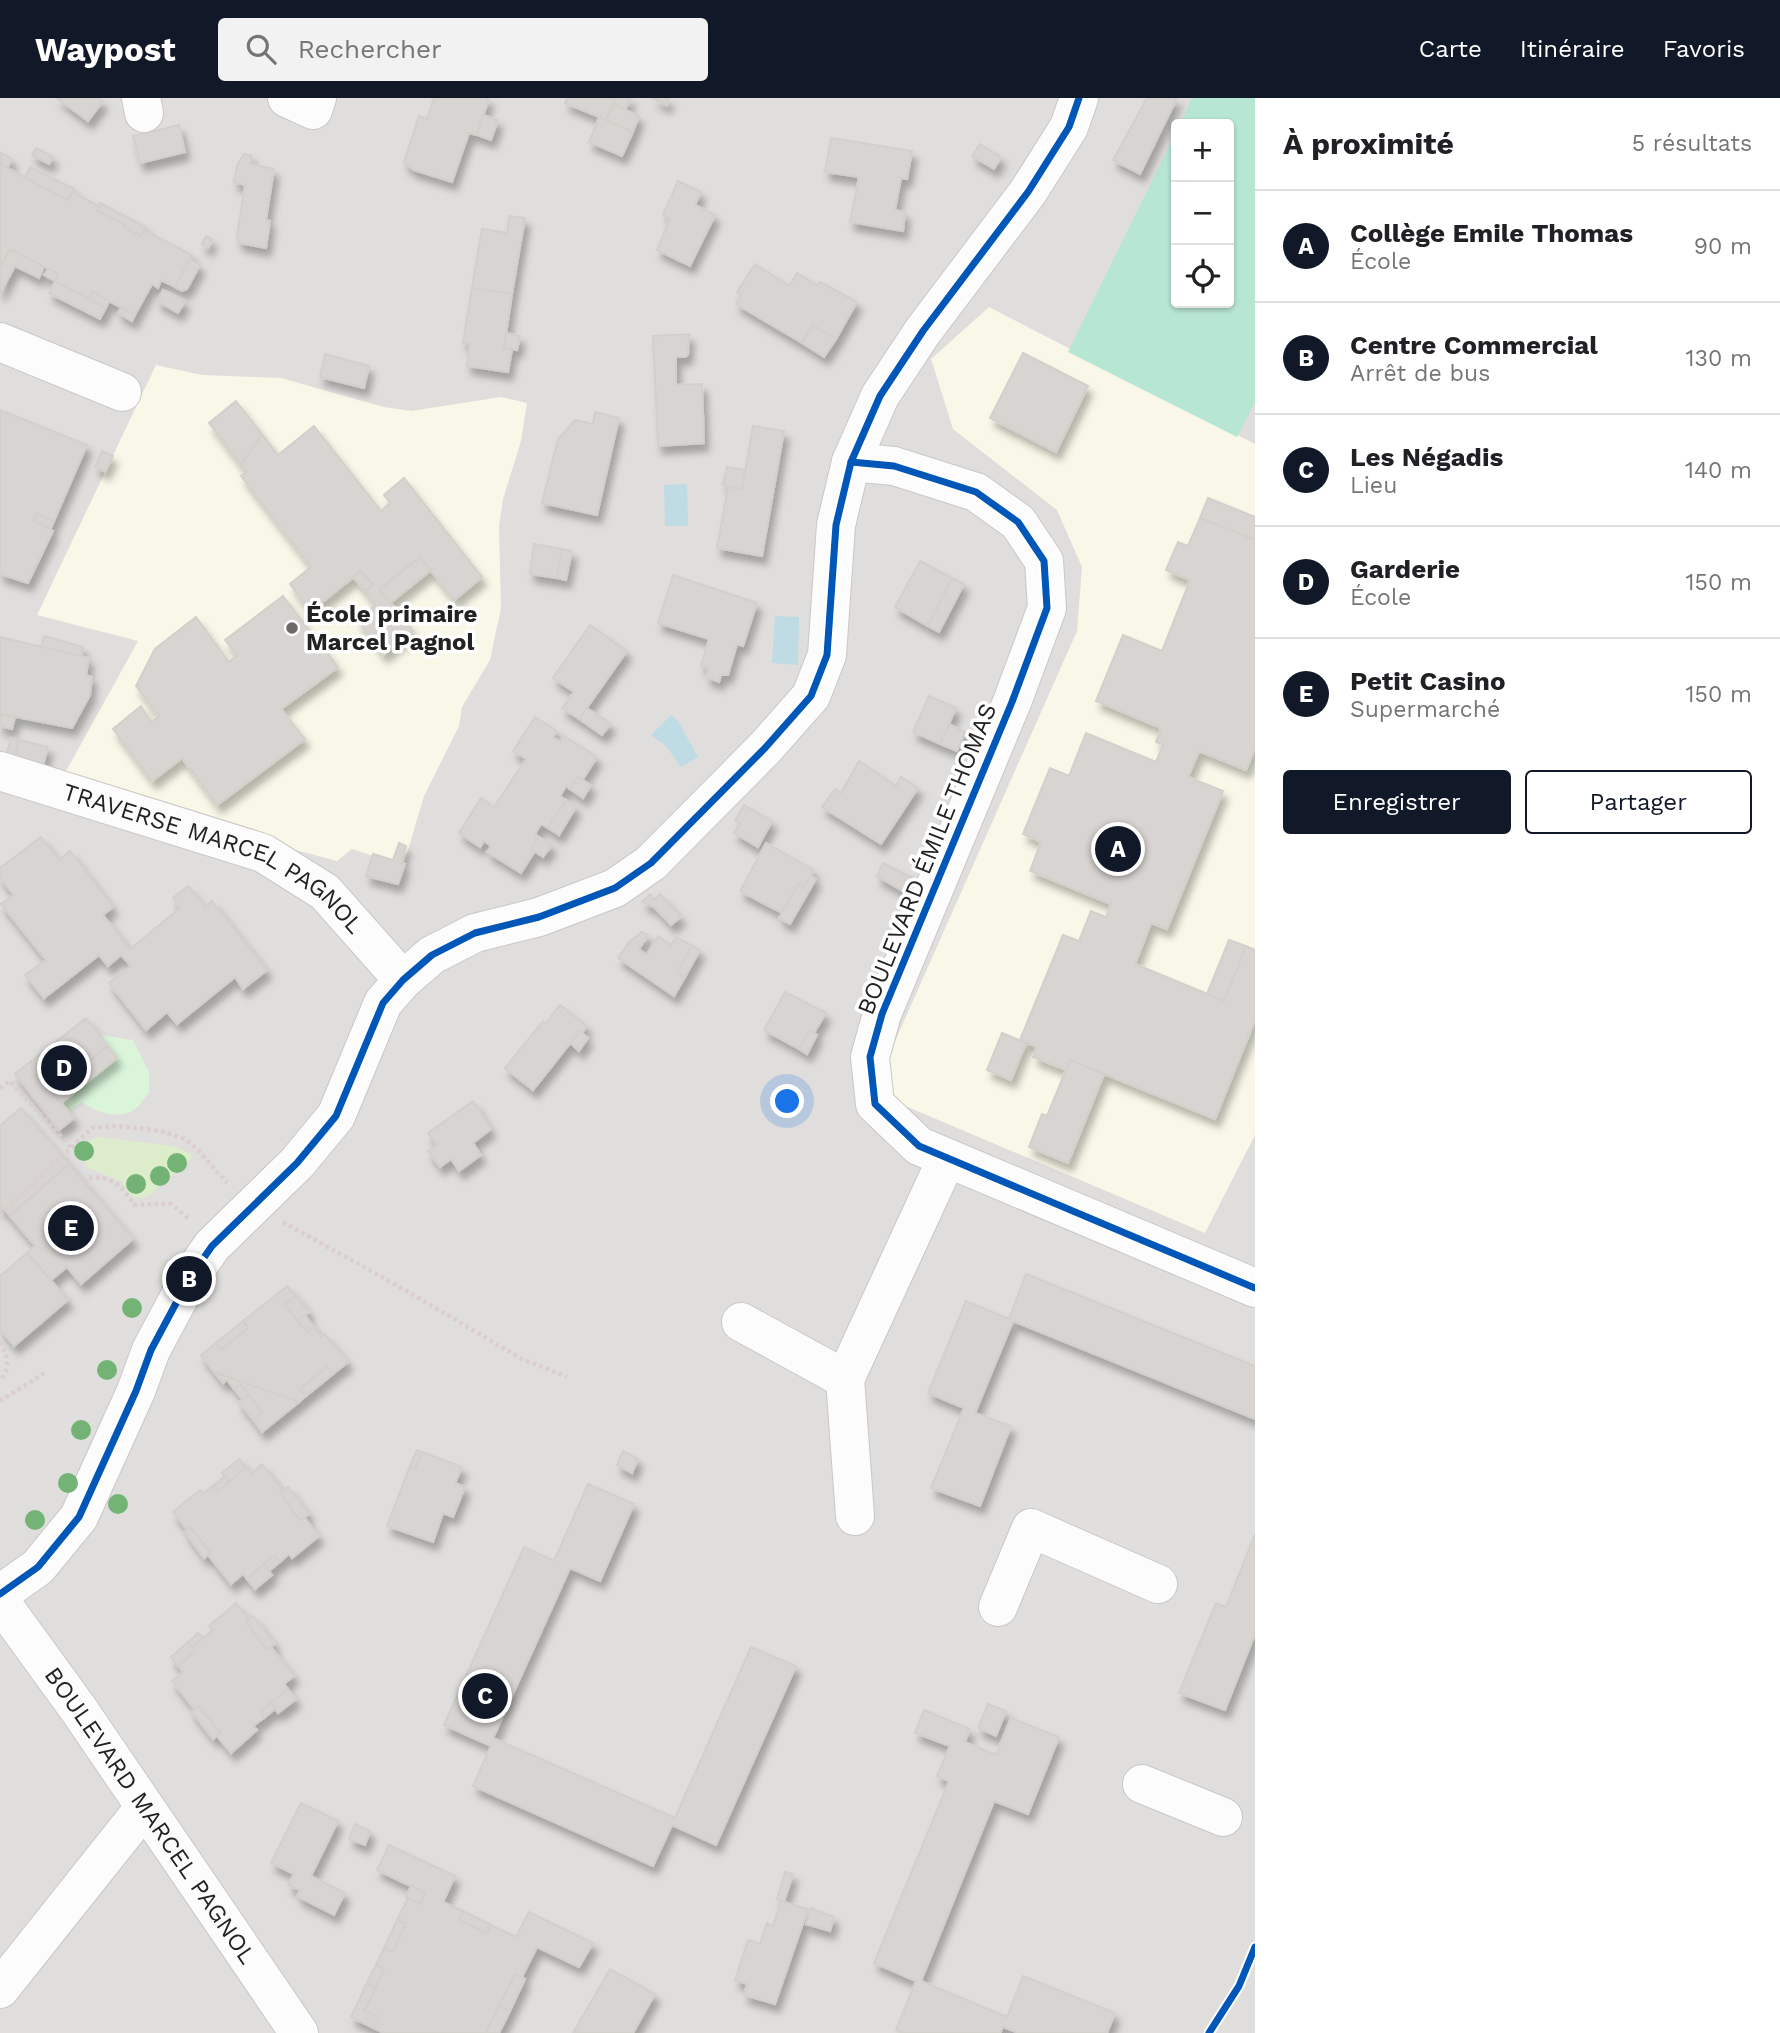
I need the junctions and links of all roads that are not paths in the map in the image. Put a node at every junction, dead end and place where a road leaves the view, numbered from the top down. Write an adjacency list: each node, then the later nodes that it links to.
1 (287, 98): 2 (street)
2 (317, 98)
3 (1079, 98): 6 (street)
4 (0, 342): 5 (street)
5 (122, 392)
6 (851, 462): 8 (street); 9 (street, BOULEVARD ÉMILE THOMAS)
7 (0, 771): 8 (street, TRAVERSE MARCEL PAGNOL)
8 (404, 980): 15 (street)
9 (947, 1158): 10 (street, BOULEVARD ÉMILE THOMAS); 12 (street)
10 (1255, 1287)
11 (741, 1322): 12 (street)
12 (845, 1379): 13 (street)
13 (855, 1516)
14 (1158, 1584): 17 (street)
15 (0, 1594)
16 (0, 1601): 19 (street, BOULEVARD MARCEL PAGNOL)
17 (998, 1607)
18 (1142, 1784): 20 (street)
19 (144, 1808): 21 (street); 22 (street, BOULEVARD MARCEL PAGNOL)
20 (1223, 1817)
21 (0, 1989)
22 (299, 2033)

